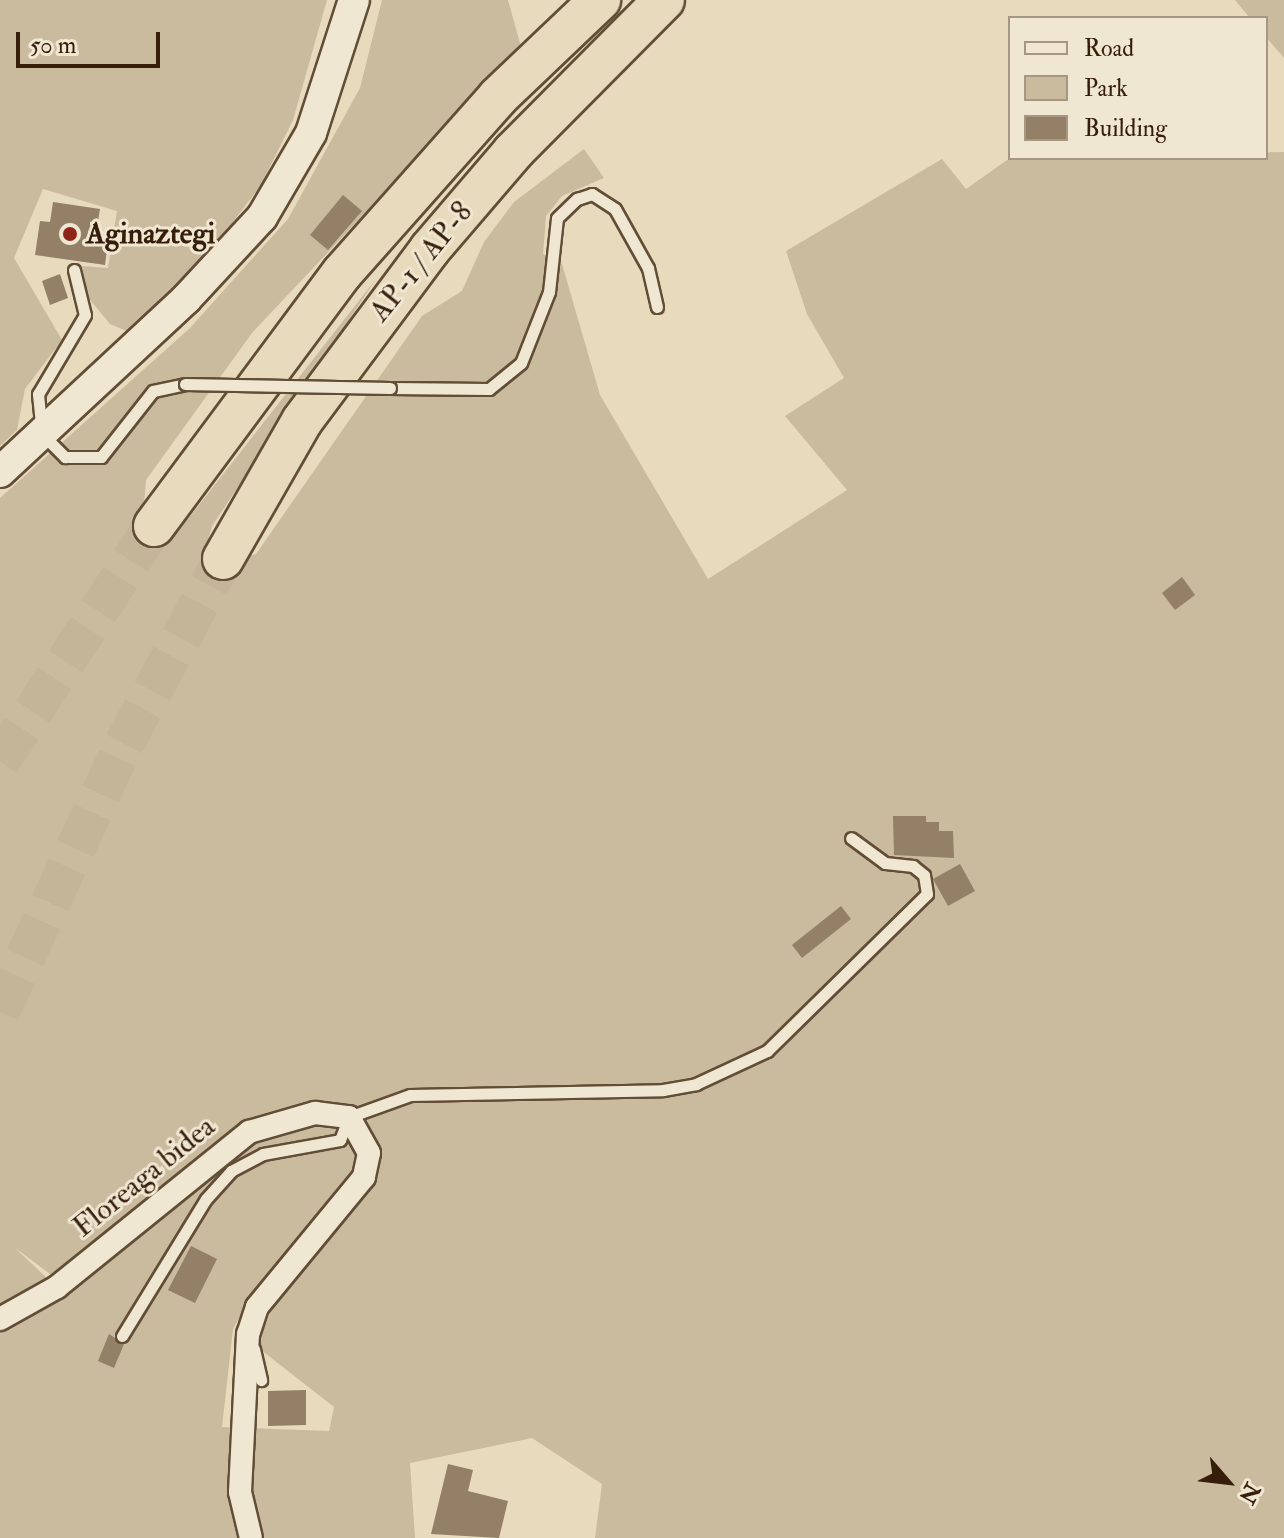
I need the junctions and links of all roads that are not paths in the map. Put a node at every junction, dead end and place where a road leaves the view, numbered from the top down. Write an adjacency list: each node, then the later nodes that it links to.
1 (354, 0): 6 (main road)
2 (664, 0): 9 (highway, AP-1 / AP-8)
3 (595, 4): 8 (highway, AP-1 / AP-8)
4 (74, 270): 6 (lane)
5 (657, 307): 6 (lane, bridge)
6 (42, 434): 7 (main road)
7 (0, 472)
8 (154, 526)
9 (223, 559)
10 (851, 838): 11 (lane)
11 (349, 1117): 12 (street, Floreaga bidea); 13 (street); 14 (lane)
12 (0, 1319)
13 (248, 1334): 15 (lane); 16 (street)
14 (122, 1336)
15 (261, 1380)
16 (251, 1538)

